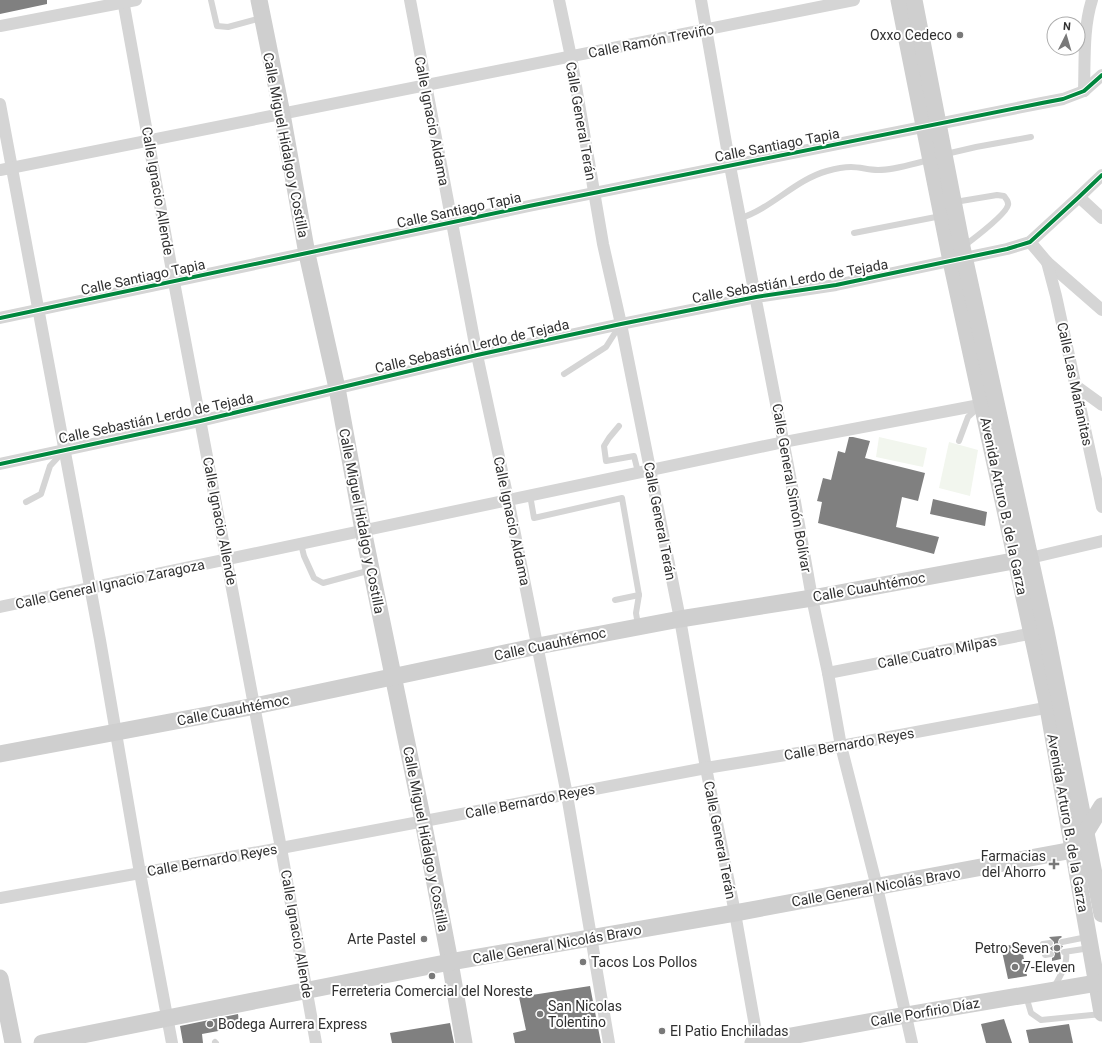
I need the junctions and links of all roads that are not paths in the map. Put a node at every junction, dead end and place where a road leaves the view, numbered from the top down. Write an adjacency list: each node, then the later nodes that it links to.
1 (136, 0): 11 (street)
2 (211, 0): 12 (lane)
3 (259, 0): 12 (street, Calle Miguel Hidalgo y Costilla)
4 (410, 0): 17 (street, Calle Ignacio Aldama)
5 (559, 0): 15 (street, Calle General Terán)
6 (701, 0): 14 (street, Calle General Simón Bolívar)
7 (854, 0): 14 (street, Calle Ramón Treviño)
8 (898, 0): 21 (street, Avenida Arturo B. de la Garza)
9 (914, 0): 21 (street, Avenida Arturo B. de la Garza)
10 (1092, 0): 18 (street)
11 (123, 1): 13 (street); 23 (street, Calle Ignacio Allende)
12 (262, 18): 20 (street, Calle Miguel Hidalgo y Costilla)
13 (0, 26)
14 (706, 30): 15 (street, Calle Ramón Treviño); 25 (street, Calle General Simón Bolívar)
15 (571, 57): 17 (street, Calle Ramón Treviño); 28 (street, Calle General Terán)
16 (1102, 75): 18 (street)
17 (426, 86): 20 (street, Calle Ramón Treviño); 34 (street, Calle Ignacio Aldama)
18 (1084, 91): 21 (street, Calle Santiago Tapia)
19 (0, 104): 26 (street)
20 (282, 114): 23 (street, Calle Ramón Treviño); 37 (street, Calle Miguel Hidalgo y Costilla)
21 (931, 126): 24 (street, Avenida Arturo B. de la Garza); 25 (street, Calle Santiago Tapia)
22 (1031, 137): 24 (lane)
23 (149, 141): 26 (street, Calle Ramón Treviño); 40 (street, Calle Ignacio Allende)
24 (938, 157): 30 (street, Avenida Arturo B. de la Garza); 31 (street, Avenida Arturo B. de la Garza); 32 (lane)
25 (730, 166): 28 (street, Calle Santiago Tapia); 32 (street, Calle General Simón Bolívar)
26 (6, 169): 42 (street)
27 (1102, 175): 29 (street)
28 (594, 193): 34 (street, Calle Santiago Tapia); 45 (street, Calle General Terán)
29 (1079, 197): 33 (street); 36 (street)
30 (954, 202): 38 (street, Avenida Arturo B. de la Garza); 38 (lane)
31 (942, 216): 35 (lane); 38 (street, Avenida Arturo B. de la Garza)
32 (741, 218): 41 (street, Calle General Simón Bolívar)
33 (1102, 218)
34 (452, 222): 37 (street, Calle Santiago Tapia); 46 (street, Calle Ignacio Aldama)
35 (854, 233)
36 (1030, 242): 38 (street, Calle Sebastián Lerdo de Tejada); 39 (street)
37 (306, 254): 40 (street, Calle Santiago Tapia); 49 (street, Calle Miguel Hidalgo y Costilla)
38 (960, 255): 41 (street, Calle Sebastián Lerdo de Tejada); 50 (street, Avenida Arturo B. de la Garza)
39 (1046, 262): 43 (street); 48 (street, Calle Las Mañanitas)
40 (174, 282): 42 (street, Calle Santiago Tapia); 52 (street, Calle Ignacio Allende)
41 (756, 297): 45 (street, Calle Sebastián Lerdo de Tejada); 55 (street, Calle General Simón Bolívar)
42 (39, 310): 44 (street, Calle Santiago Tapia); 56 (street)
43 (1102, 310)
44 (0, 318)
45 (621, 324): 46 (street, Calle Sebastián Lerdo de Tejada); 47 (lane); 58 (street, Calle General Terán)
46 (477, 355): 49 (street, Calle Sebastián Lerdo de Tejada); 61 (street, Calle Ignacio Aldama)
47 (564, 374)
48 (1076, 386): 51 (street); 63 (street, Calle Las Mañanitas)
49 (337, 388): 52 (street, Calle Sebastián Lerdo de Tejada); 64 (street, Calle Miguel Hidalgo y Costilla)
50 (988, 403): 54 (lane); 55 (street, Calle General Ignacio Zaragoza); 67 (street, Avenida Arturo B. de la Garza)
51 (1102, 405)
52 (200, 421): 56 (street, Calle Sebastián Lerdo de Tejada); 68 (street, Calle Ignacio Allende)
53 (619, 426): 59 (lane)
54 (959, 441)
55 (784, 442): 58 (street, Calle General Ignacio Zaragoza); 72 (street, Calle General Simón Bolívar)
56 (64, 450): 57 (street, Calle Sebastián Lerdo de Tejada); 62 (lane); 70 (street)
57 (0, 464)
58 (650, 469): 59 (street, Calle General Ignacio Zaragoza); 75 (street, Calle General Terán)
59 (638, 472): 60 (street, Calle General Ignacio Zaragoza)
60 (530, 495): 61 (street, Calle General Ignacio Zaragoza); 71 (lane)
61 (508, 499): 64 (street, Calle General Ignacio Zaragoza); 78 (street, Calle Ignacio Aldama)
62 (26, 502)
63 (1102, 507)
64 (363, 530): 66 (street, Calle General Ignacio Zaragoza); 69 (street, Calle Miguel Hidalgo y Costilla)
65 (1102, 541): 67 (street, Calle Cuauhtémoc)
66 (301, 544): 68 (street, Calle General Ignacio Zaragoza); 69 (lane)
67 (1023, 559): 72 (street, Calle Cuauhtémoc); 77 (street, Avenida Arturo B. de la Garza)
68 (228, 560): 70 (street, Calle General Ignacio Zaragoza); 81 (street, Calle Ignacio Allende)
69 (371, 570): 80 (street, Calle Miguel Hidalgo y Costilla)
70 (90, 588): 74 (street, Calle General Ignacio Zaragoza); 83 (street)
71 (639, 595): 73 (lane); 76 (lane)
72 (812, 598): 75 (street, Calle Cuauhtémoc); 79 (street, Calle General Simón Bolívar)
73 (615, 600)
74 (0, 607)
75 (680, 618): 76 (street, Calle Cuauhtémoc); 86 (street, Calle General Terán)
76 (638, 627): 78 (street, Calle Cuauhtémoc)
77 (1039, 632): 79 (street, Calle Cuatro Milpas); 82 (street, Avenida Arturo B. de la Garza)
78 (538, 646): 80 (street, Calle Cuauhtémoc); 87 (street, Calle Ignacio Aldama)
79 (828, 673): 84 (street, Calle General Simón Bolívar)
80 (394, 678): 81 (street, Calle Cuauhtémoc); 89 (street, Calle Miguel Hidalgo y Costilla)
81 (255, 706): 83 (street, Calle Cuauhtémoc); 91 (street, Calle Ignacio Allende)
82 (1054, 707): 84 (street, Calle Bernardo Reyes); 90 (street, Avenida Arturo B. de la Garza); 92 (street, Avenida Arturo B. de la Garza)
83 (116, 732): 85 (street, Calle Cuauhtémoc); 95 (street)
84 (841, 746): 86 (street, Calle Bernardo Reyes); 96 (street, Calle General Simón Bolívar)
85 (0, 754)
86 (706, 768): 87 (street, Calle Bernardo Reyes); 98 (street, Calle General Terán)
87 (567, 795): 89 (street, Calle Bernardo Reyes); 100 (street, Calle Ignacio Aldama)
88 (1102, 806): 90 (street)
89 (423, 821): 91 (street, Calle Bernardo Reyes); 105 (street, Calle Miguel Hidalgo y Costilla)
90 (1087, 832): 92 (street); 93 (street, Avenida Arturo B. de la Garza)
91 (281, 848): 95 (street, Calle Bernardo Reyes); 108 (street, Calle Ignacio Allende)
92 (1073, 850): 94 (street, Avenida Arturo B. de la Garza); 96 (street, Calle General Nicolás Bravo)
93 (1097, 867): 94 (street); 99 (street, Avenida Arturo B. de la Garza)
94 (1076, 869): 103 (street, Avenida Arturo B. de la Garza)
95 (140, 873): 97 (street, Calle Bernardo Reyes); 113 (street)
96 (877, 887): 98 (street, Calle General Nicolás Bravo); 112 (street, Calle General Simón Bolívar)
97 (0, 898)
98 (734, 913): 100 (street, Calle General Nicolás Bravo); 120 (street, Calle General Terán)
99 (1102, 914)
100 (591, 938): 105 (street, Calle General Nicolás Bravo); 119 (street, Calle Ignacio Aldama)
101 (1062, 942): 103 (lane)
102 (1050, 943): 104 (lane)
103 (1089, 943): 107 (street, Avenida Arturo B. de la Garza); 109 (lane)
104 (1051, 954)
105 (450, 962): 108 (street, Calle General Nicolás Bravo); 118 (street, Calle Miguel Hidalgo y Costilla)
106 (0, 978): 114 (street)
107 (1097, 983): 109 (street, Calle Porfirio Díaz); 111 (street, Avenida Arturo B. de la Garza)
108 (306, 990): 113 (street, Calle General Nicolás Bravo); 117 (street, Calle Ignacio Allende)
109 (1053, 990): 110 (street, Calle Porfirio Díaz)
110 (1025, 995): 111 (lane); 112 (street, Calle Porfirio Díaz)
111 (1102, 1014)
112 (906, 1015): 120 (street, Calle Porfirio Díaz); 121 (street, Calle General Simón Bolívar)
113 (168, 1018): 115 (street, Calle General Nicolás Bravo); 116 (street)
114 (13, 1043)
115 (42, 1043)
116 (172, 1043)
117 (316, 1043)
118 (464, 1043)
119 (609, 1043)
120 (756, 1043)
121 (912, 1043)

